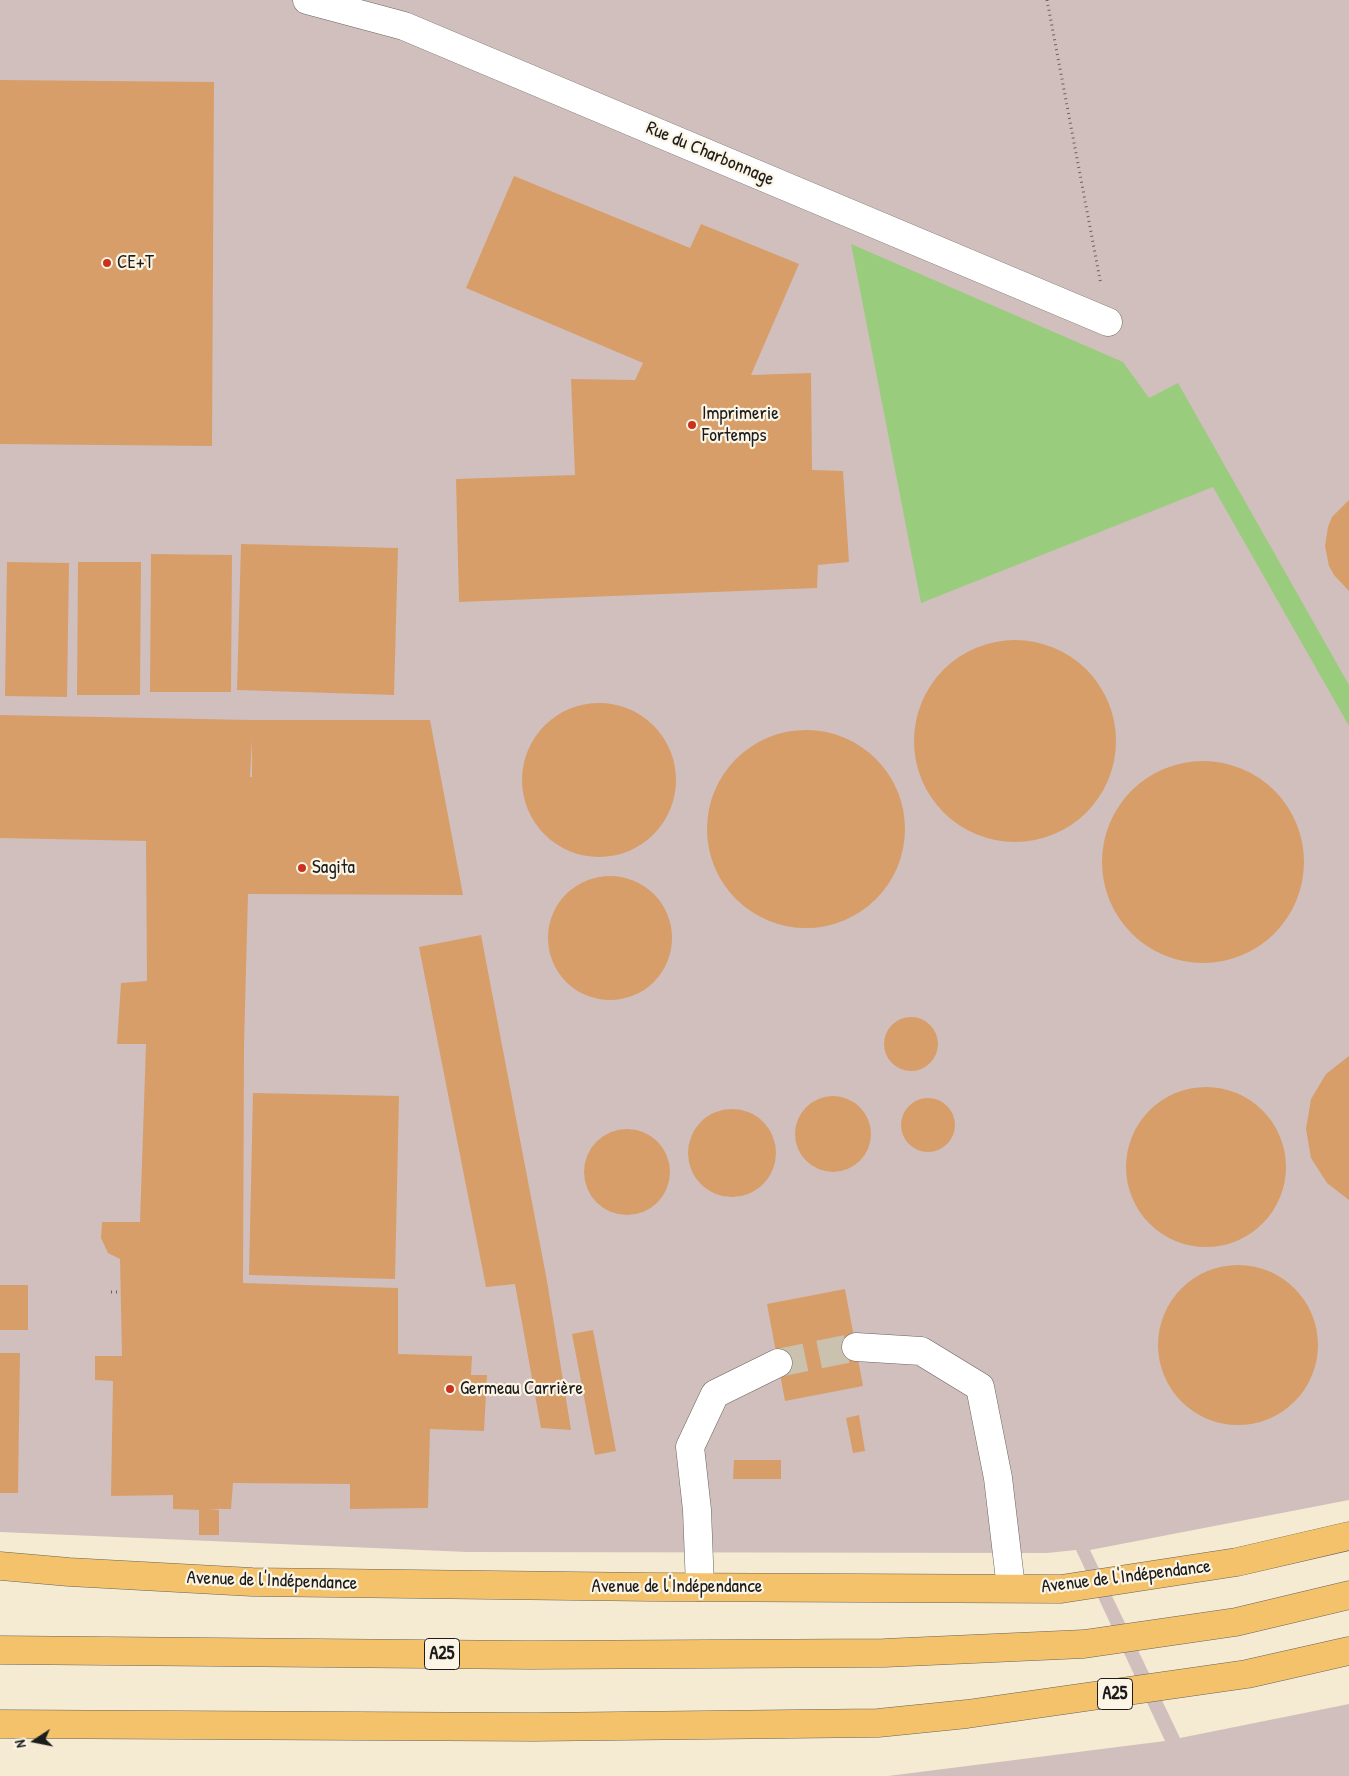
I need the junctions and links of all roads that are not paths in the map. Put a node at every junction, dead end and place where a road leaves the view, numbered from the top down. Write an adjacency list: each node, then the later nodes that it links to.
1 (307, 0): 2 (street, Rue du Charbonnage)
2 (1108, 322)
3 (856, 1347): 8 (street)
4 (778, 1363): 7 (street)
5 (1349, 1536): 8 (main road, Avenue de l'Indépendance)
6 (0, 1566): 7 (main road, Avenue de l'Indépendance)
7 (700, 1588): 8 (main road, Avenue de l'Indépendance)
8 (1011, 1588)
9 (1349, 1595): 10 (main road, A25)
10 (0, 1650)
11 (1349, 1651): 12 (main road, A25)
12 (0, 1724)

